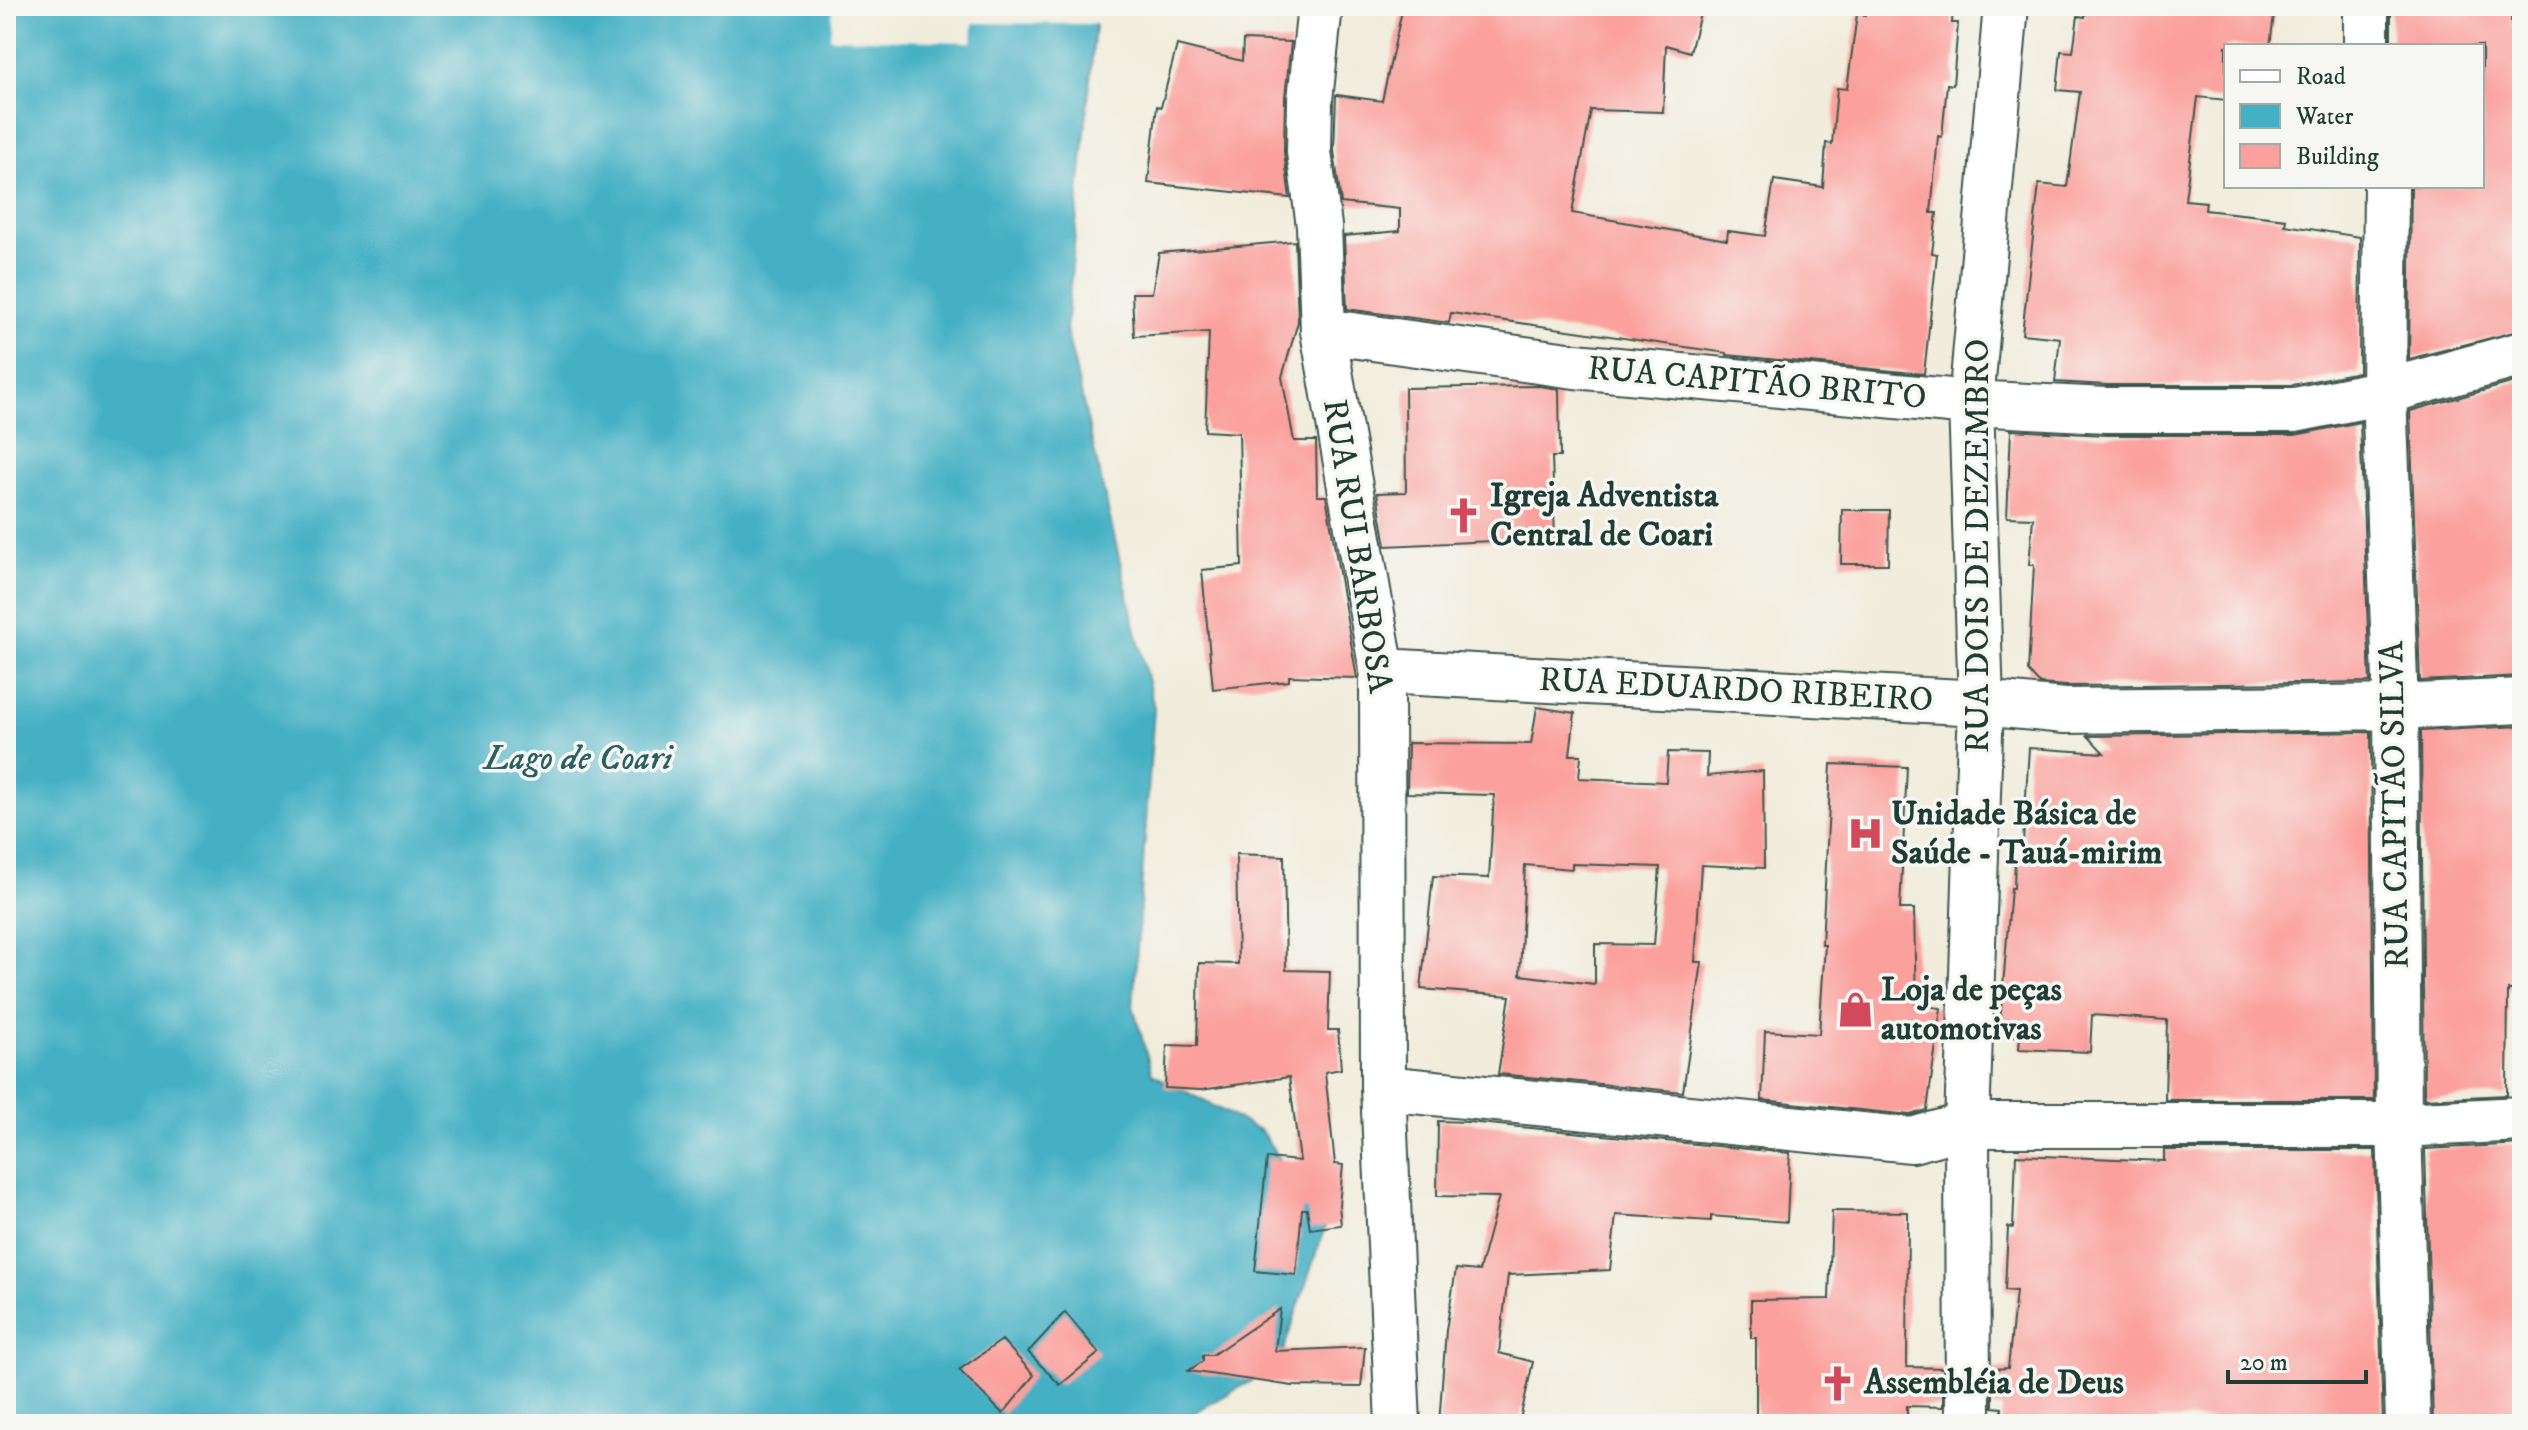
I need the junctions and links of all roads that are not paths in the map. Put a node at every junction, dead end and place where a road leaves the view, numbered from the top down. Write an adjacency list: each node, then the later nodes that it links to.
1 (1320, 6): 6 (street, RUA RUI BARBOSA)
2 (2006, 6): 9 (street, RUA DOIS DE DEZEMBRO)
3 (2366, 6): 4 (street)
4 (2366, 44)
5 (2386, 188): 8 (street, RUA CAPITÃO SILVA)
6 (1323, 331): 9 (street, RUA CAPITÃO BRITO); 10 (street, RUA RUI BARBOSA)
7 (2522, 354): 8 (street, RUA CAPITÃO BRITO)
8 (2384, 392): 9 (street, RUA CAPITÃO BRITO); 13 (street, RUA CAPITÃO SILVA)
9 (1971, 403): 12 (street, RUA DOIS DE DEZEMBRO)
10 (1382, 671): 12 (street, RUA EDUARDO RIBEIRO); 14 (street, RUA RUI BARBOSA)
11 (2522, 701): 13 (street, RUA EDUARDO RIBEIRO)
12 (1981, 703): 13 (street, RUA EDUARDO RIBEIRO); 16 (street, RUA DOIS DE DEZEMBRO)
13 (2396, 707): 17 (street, RUA CAPITÃO SILVA)
14 (1383, 1088): 16 (street); 18 (street, RUA RUI BARBOSA)
15 (2522, 1119): 17 (street)
16 (1967, 1125): 17 (street); 19 (street, RUA DOIS DE DEZEMBRO)
17 (2399, 1125): 20 (street, RUA CAPITÃO SILVA)
18 (1398, 1424)
19 (1968, 1424)
20 (2408, 1424)

